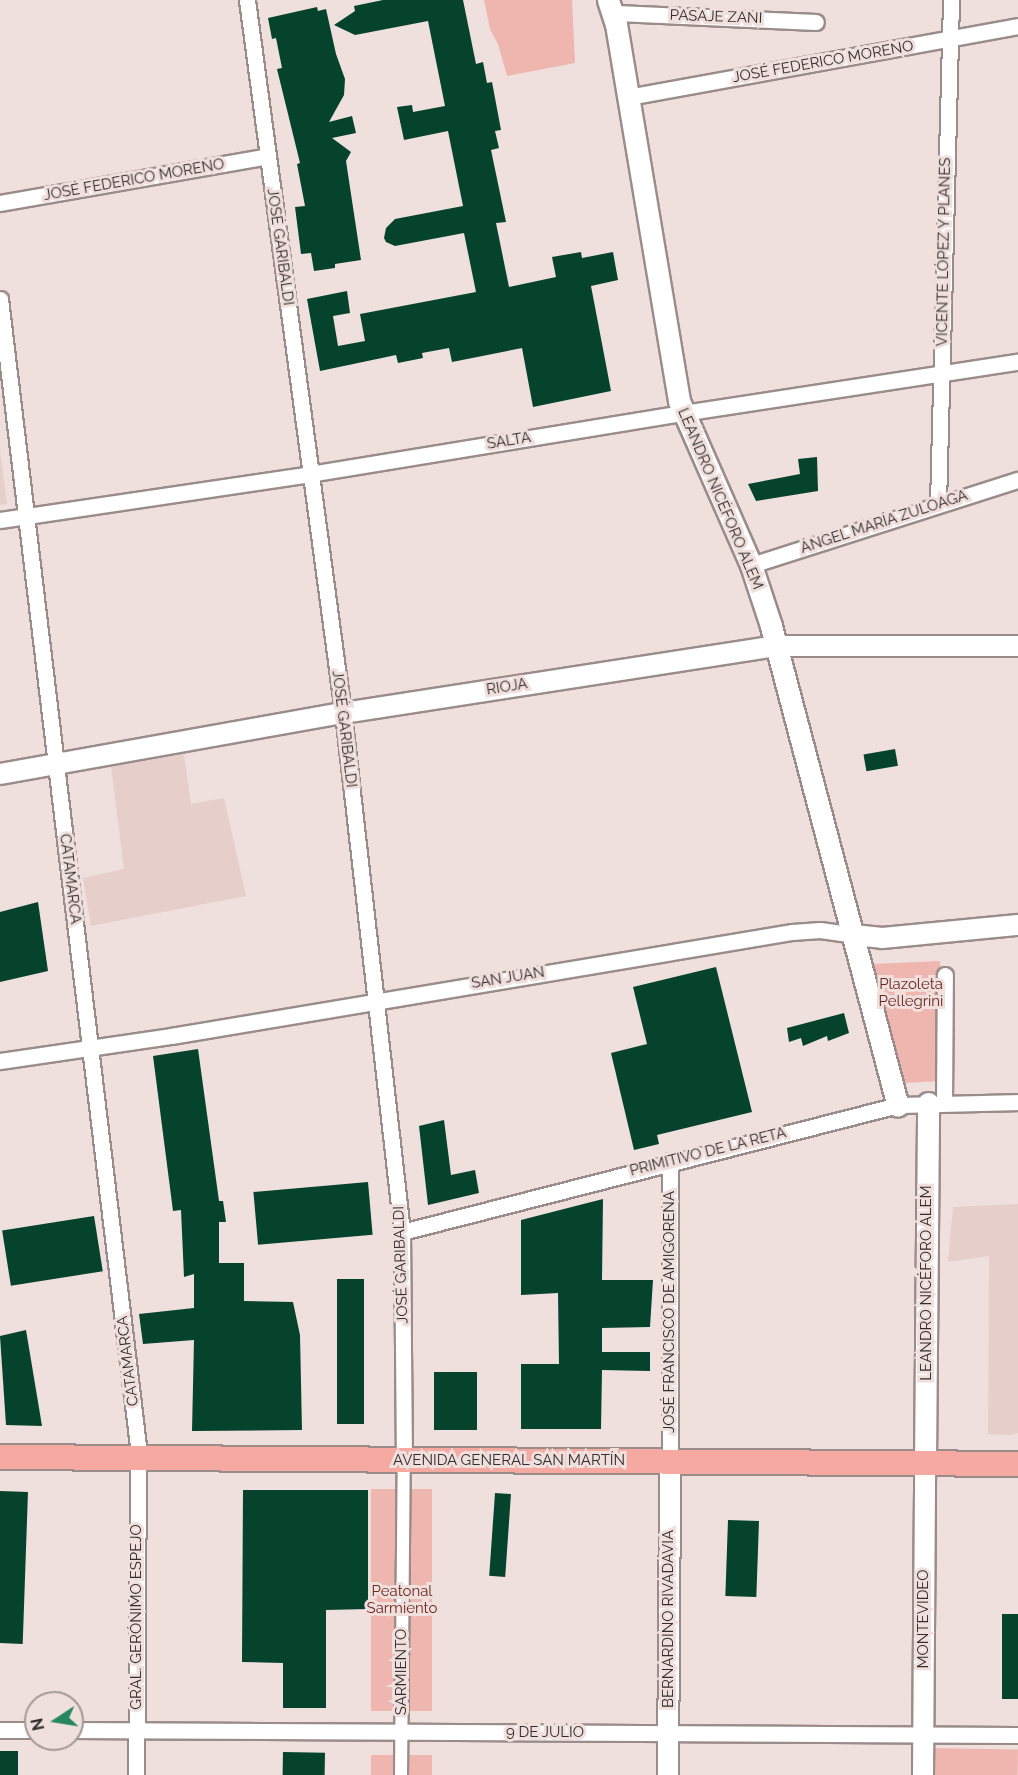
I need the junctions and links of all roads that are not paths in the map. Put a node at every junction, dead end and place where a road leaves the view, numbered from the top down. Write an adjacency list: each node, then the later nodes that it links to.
1 (247, 0): 8 (street, JOSÉ GARIBALDI)
2 (951, 0): 6 (street, VICENTE LÓPEZ Y PLANES)
3 (614, 9): 4 (street, PASAJE ZANI); 7 (main road, LEANDRO NICÉFORO ALEM)
4 (816, 22)
5 (1018, 26): 6 (street, JOSÉ FEDERICO MORENO)
6 (950, 39): 7 (street, JOSÉ FEDERICO MORENO); 12 (street, VICENTE LÓPEZ Y PLANES)
7 (628, 97): 13 (main road, LEANDRO NICÉFORO ALEM)
8 (268, 156): 9 (street, JOSÉ FEDERICO MORENO); 14 (street, JOSÉ GARIBALDI)
9 (0, 203)
10 (0, 299): 17 (street, CATAMARCA)
11 (1018, 362): 12 (street, SALTA)
12 (941, 374): 13 (street, SALTA); 16 (street, VICENTE LÓPEZ Y PLANES)
13 (683, 413): 14 (street, SALTA); 19 (main road, LEANDRO NICÉFORO ALEM)
14 (310, 474): 17 (street, SALTA); 22 (street, JOSÉ GARIBALDI)
15 (1018, 480): 16 (street, ÁNGEL MARÍA ZULOAGA)
16 (938, 504): 19 (street, ÁNGEL MARÍA ZULOAGA)
17 (27, 516): 18 (street, SALTA); 23 (street, CATAMARCA)
18 (0, 520)
19 (751, 565): 20 (main road, LEANDRO NICÉFORO ALEM)
20 (777, 646): 21 (street, RIOJA); 22 (street, RIOJA); 26 (main road, LEANDRO NICÉFORO ALEM)
21 (1018, 646)
22 (343, 712): 23 (street, RIOJA); 28 (street, JOSÉ GARIBALDI)
23 (56, 764): 24 (street, RIOJA); 29 (street, CATAMARCA)
24 (0, 774)
25 (1018, 925): 26 (street, SAN JUAN)
26 (854, 935): 28 (street, SAN JUAN); 33 (main road, LEANDRO NICÉFORO ALEM)
27 (945, 975): 32 (street)
28 (376, 1000): 29 (street, SAN JUAN); 35 (street, JOSÉ GARIBALDI)
29 (90, 1048): 30 (street, SAN JUAN); 37 (street, CATAMARCA)
30 (0, 1061)
31 (1018, 1102): 32 (street, PRIMITIVO DE LA RETA)
32 (936, 1103): 33 (street, PRIMITIVO DE LA RETA); 40 (main road, LEANDRO NICÉFORO ALEM)
33 (898, 1105): 34 (street, PRIMITIVO DE LA RETA)
34 (670, 1161): 35 (street, PRIMITIVO DE LA RETA); 39 (street, JOSÉ FRANCISCO DE AMIGORENA)
35 (402, 1232): 38 (street, JOSÉ GARIBALDI)
36 (0, 1457): 37 (main road, AVENIDA GENERAL SAN MARTÍN)
37 (138, 1458): 38 (main road, AVENIDA GENERAL SAN MARTÍN); 45 (street, GRAL. GERÓNIMO ESPEJO)
38 (404, 1460): 39 (main road, AVENIDA GENERAL SAN MARTÍN); 46 (street, SARMIENTO)
39 (669, 1462): 40 (main road, AVENIDA GENERAL SAN MARTÍN); 47 (street, BERNARDINO RIVADAVIA)
40 (925, 1463): 41 (main road, AVENIDA GENERAL SAN MARTÍN); 48 (street, MONTEVIDEO)
41 (1018, 1464)
42 (0, 1730): 43 (street)
43 (24, 1730)
44 (84, 1730): 45 (street, 9 DE JULIO)
45 (136, 1731): 46 (street, 9 DE JULIO); 50 (street, GRAL. GERÓNIMO ESPEJO)
46 (402, 1732): 47 (street, 9 DE JULIO); 51 (street, SARMIENTO)
47 (668, 1734): 48 (street, 9 DE JULIO); 52 (street, BERNARDINO RIVADAVIA)
48 (923, 1734): 49 (street, 9 DE JULIO); 53 (street, MONTEVIDEO)
49 (1018, 1735)
50 (136, 1775)
51 (401, 1775)
52 (668, 1775)
53 (923, 1775)

